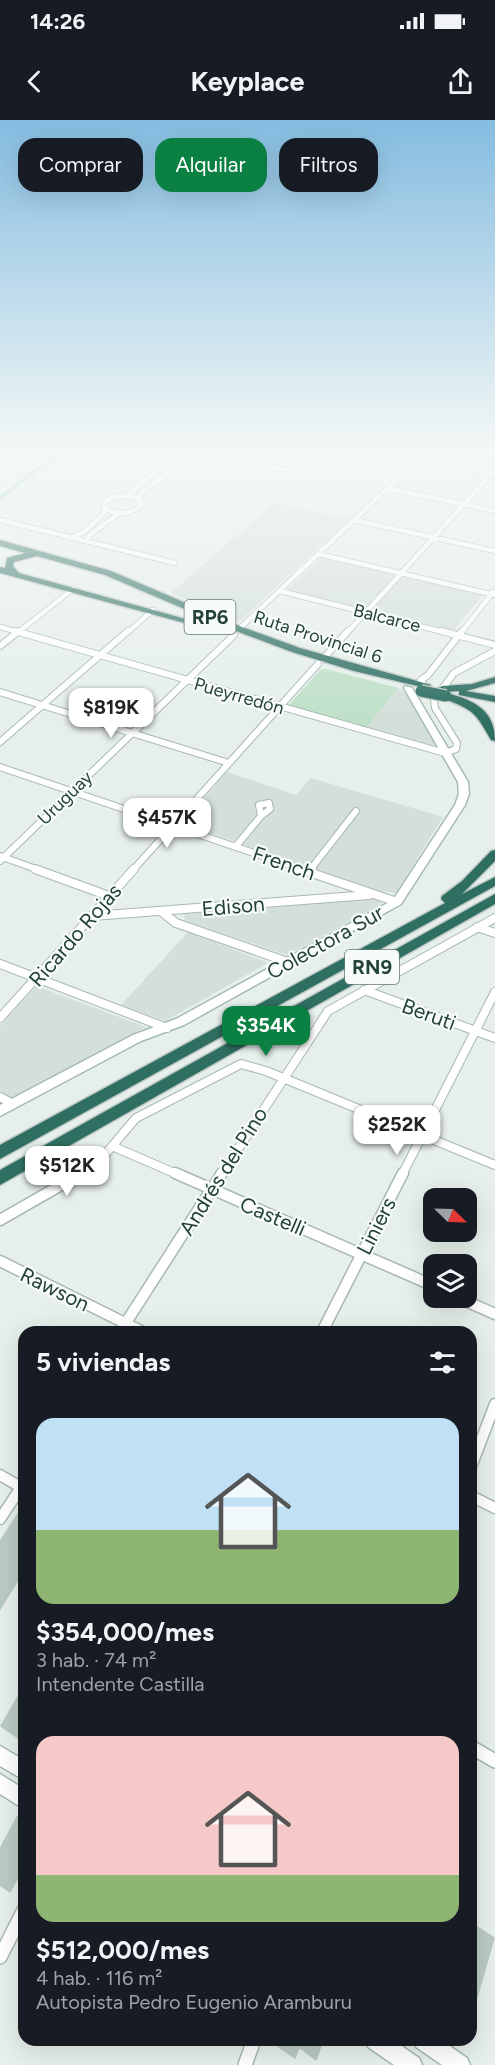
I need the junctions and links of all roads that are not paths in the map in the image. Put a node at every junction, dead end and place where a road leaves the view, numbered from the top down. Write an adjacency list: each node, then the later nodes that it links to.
1 (76, 538): 6 (street)
2 (91, 538): 6 (street)
3 (335, 538): 9 (street, Uruguay)
4 (433, 538): 14 (street, Ricardo Rojas)
5 (437, 538): 8 (street)
6 (87, 541): 11 (street)
7 (0, 543): 10 (highway, Ruta Provincial 6 / RP6)
8 (495, 551)
9 (318, 554): 14 (street); 17 (street, Uruguay)
10 (47, 555): 13 (highway, Ruta Provincial 6 / RP6); 15 (highway)
11 (175, 563)
12 (0, 570): 15 (highway, Ruta Provincial 6 / RP6)
13 (108, 573): 18 (highway); 24 (highway, Ruta Provincial 6 / RP6)
14 (402, 573): 19 (street); 21 (street, Ricardo Rojas)
15 (16, 574): 16 (highway, Ruta Provincial 6 / RP6)
16 (73, 589): 18 (highway, Ruta Provincial 6 / RP6); 23 (street)
17 (280, 591): 21 (street, Balcarce); 24 (street, Uruguay)
18 (84, 592): 20 (highway, Ruta Provincial 6 / RP6)
19 (494, 593): 25 (street)
20 (153, 610): 24 (highway, Ruta Provincial 6 / RP6); 29 (street)
21 (366, 613): 25 (street, Balcarce); 30 (street, Ricardo Rojas)
22 (0, 627): 23 (street, Pueyrredón)
23 (18, 632): 27 (street); 29 (street, Pueyrredón)
24 (237, 632): 30 (highway, Ruta Provincial 6 / RP6); 32 (street, Uruguay)
25 (457, 636): 26 (street, Balcarce); 33 (street)
26 (495, 645)
27 (0, 646)
28 (495, 651): 44 (street)
29 (100, 656): 32 (street, Pueyrredón); 38 (street)
30 (321, 661): 33 (highway, Ruta Provincial 6 / RP6); 34 (highway, Ruta Provincial 6 / RP6); 40 (street, Ricardo Rojas)
31 (495, 680): 36 (highway)
32 (186, 681): 40 (street, Pueyrredón); 41 (street, Uruguay)
33 (423, 687): 34 (highway, Ruta Provincial 6 / RP6); 36 (highway, Ruta Provincial 6 / RP6, bridge)
34 (408, 688): 44 (street, Colectora Sur)
35 (0, 692): 38 (street)
36 (451, 693): 37 (highway, Ruta Provincial 6 / RP6); 39 (highway, Ruta Provincial 6 / RP6); 42 (highway)
37 (495, 699)
38 (42, 705): 41 (street); 43 (street)
39 (495, 705)
40 (278, 708): 44 (street, Pueyrredón); 45 (street, Ricardo Rojas)
41 (133, 733): 45 (street); 47 (street, Uruguay)
42 (495, 738)
43 (0, 742)
44 (445, 753): 59 (street, Colectora Sur)
45 (229, 763): 50 (street, Ricardo Rojas)
46 (0, 767): 47 (street, French)
47 (73, 791): 50 (street, French); 53 (street, Uruguay)
48 (356, 811): 54 (street)
49 (261, 816): 51 (street)
50 (172, 824): 51 (street, French); 57 (street, Ricardo Rojas)
51 (236, 846): 54 (street, French)
52 (495, 854): 65 (highway)
53 (1, 858): 57 (street)
54 (310, 871): 56 (street, French)
55 (495, 881): 65 (highway, RN9)
56 (374, 894): 59 (street, French); 60 (street, Edison)
57 (108, 896): 61 (street, Ricardo Rojas)
58 (495, 898): 82 (highway, RN9)
59 (397, 902): 66 (street, Colectora Sur)
60 (162, 912): 61 (street, Edison); 66 (street)
61 (92, 916): 68 (street, Ricardo Rojas)
62 (495, 918): 63 (street)
63 (477, 927): 64 (street); 69 (street)
64 (495, 933)
65 (360, 956): 81 (highway, RN9)
66 (288, 962): 72 (street, Colectora Sur)
67 (0, 964): 68 (street)
68 (36, 979): 71 (street, Ricardo Rojas); 72 (street)
69 (364, 990): 73 (street, Beruti); 75 (street, Andrés del Pino)
70 (495, 992): 73 (street, Liniers)
71 (0, 1018)
72 (168, 1028): 77 (street, Colectora Sur)
73 (475, 1031): 74 (street, Beruti); 79 (street, Liniers)
74 (495, 1038)
75 (283, 1077): 79 (street); 80 (street); 86 (street, Andrés del Pino)
76 (0, 1097): 77 (street)
77 (13, 1104): 78 (street, Colectora Sur)
78 (0, 1111)
79 (422, 1136): 83 (street); 88 (street, Liniers)
80 (112, 1146): 86 (street, Castelli); 87 (street)
81 (0, 1153)
82 (42, 1153): 84 (highway, RN9); 85 (highway)
83 (495, 1165)
84 (0, 1178)
85 (0, 1183)
86 (212, 1190): 88 (street, Castelli); 94 (street, Andrés del Pino)
87 (0, 1220)
88 (362, 1254): 90 (street, Castelli); 95 (street, Liniers)
89 (0, 1261): 93 (street, Rawson)
90 (423, 1281)
91 (477, 1306): 92 (street)
92 (495, 1314)
93 (119, 1326)
94 (124, 1326)
95 (325, 1326)
96 (495, 1404): 97 (street)
97 (477, 1451)
98 (0, 1475): 99 (street)
99 (18, 1484)
100 (18, 1494): 103 (street)
101 (477, 1499): 102 (street)
102 (495, 1509)
103 (0, 1519)
104 (477, 1750): 106 (street)
105 (0, 1755): 107 (street)
106 (495, 1761)
107 (18, 1767)
108 (0, 1783): 109 (street)
109 (18, 1796)
110 (18, 1922): 111 (street)
111 (0, 1957)
112 (252, 2046): 115 (street)
113 (384, 2046): 116 (street)
114 (432, 2046): 117 (street)
115 (244, 2065)
116 (412, 2065)
117 (460, 2065)

